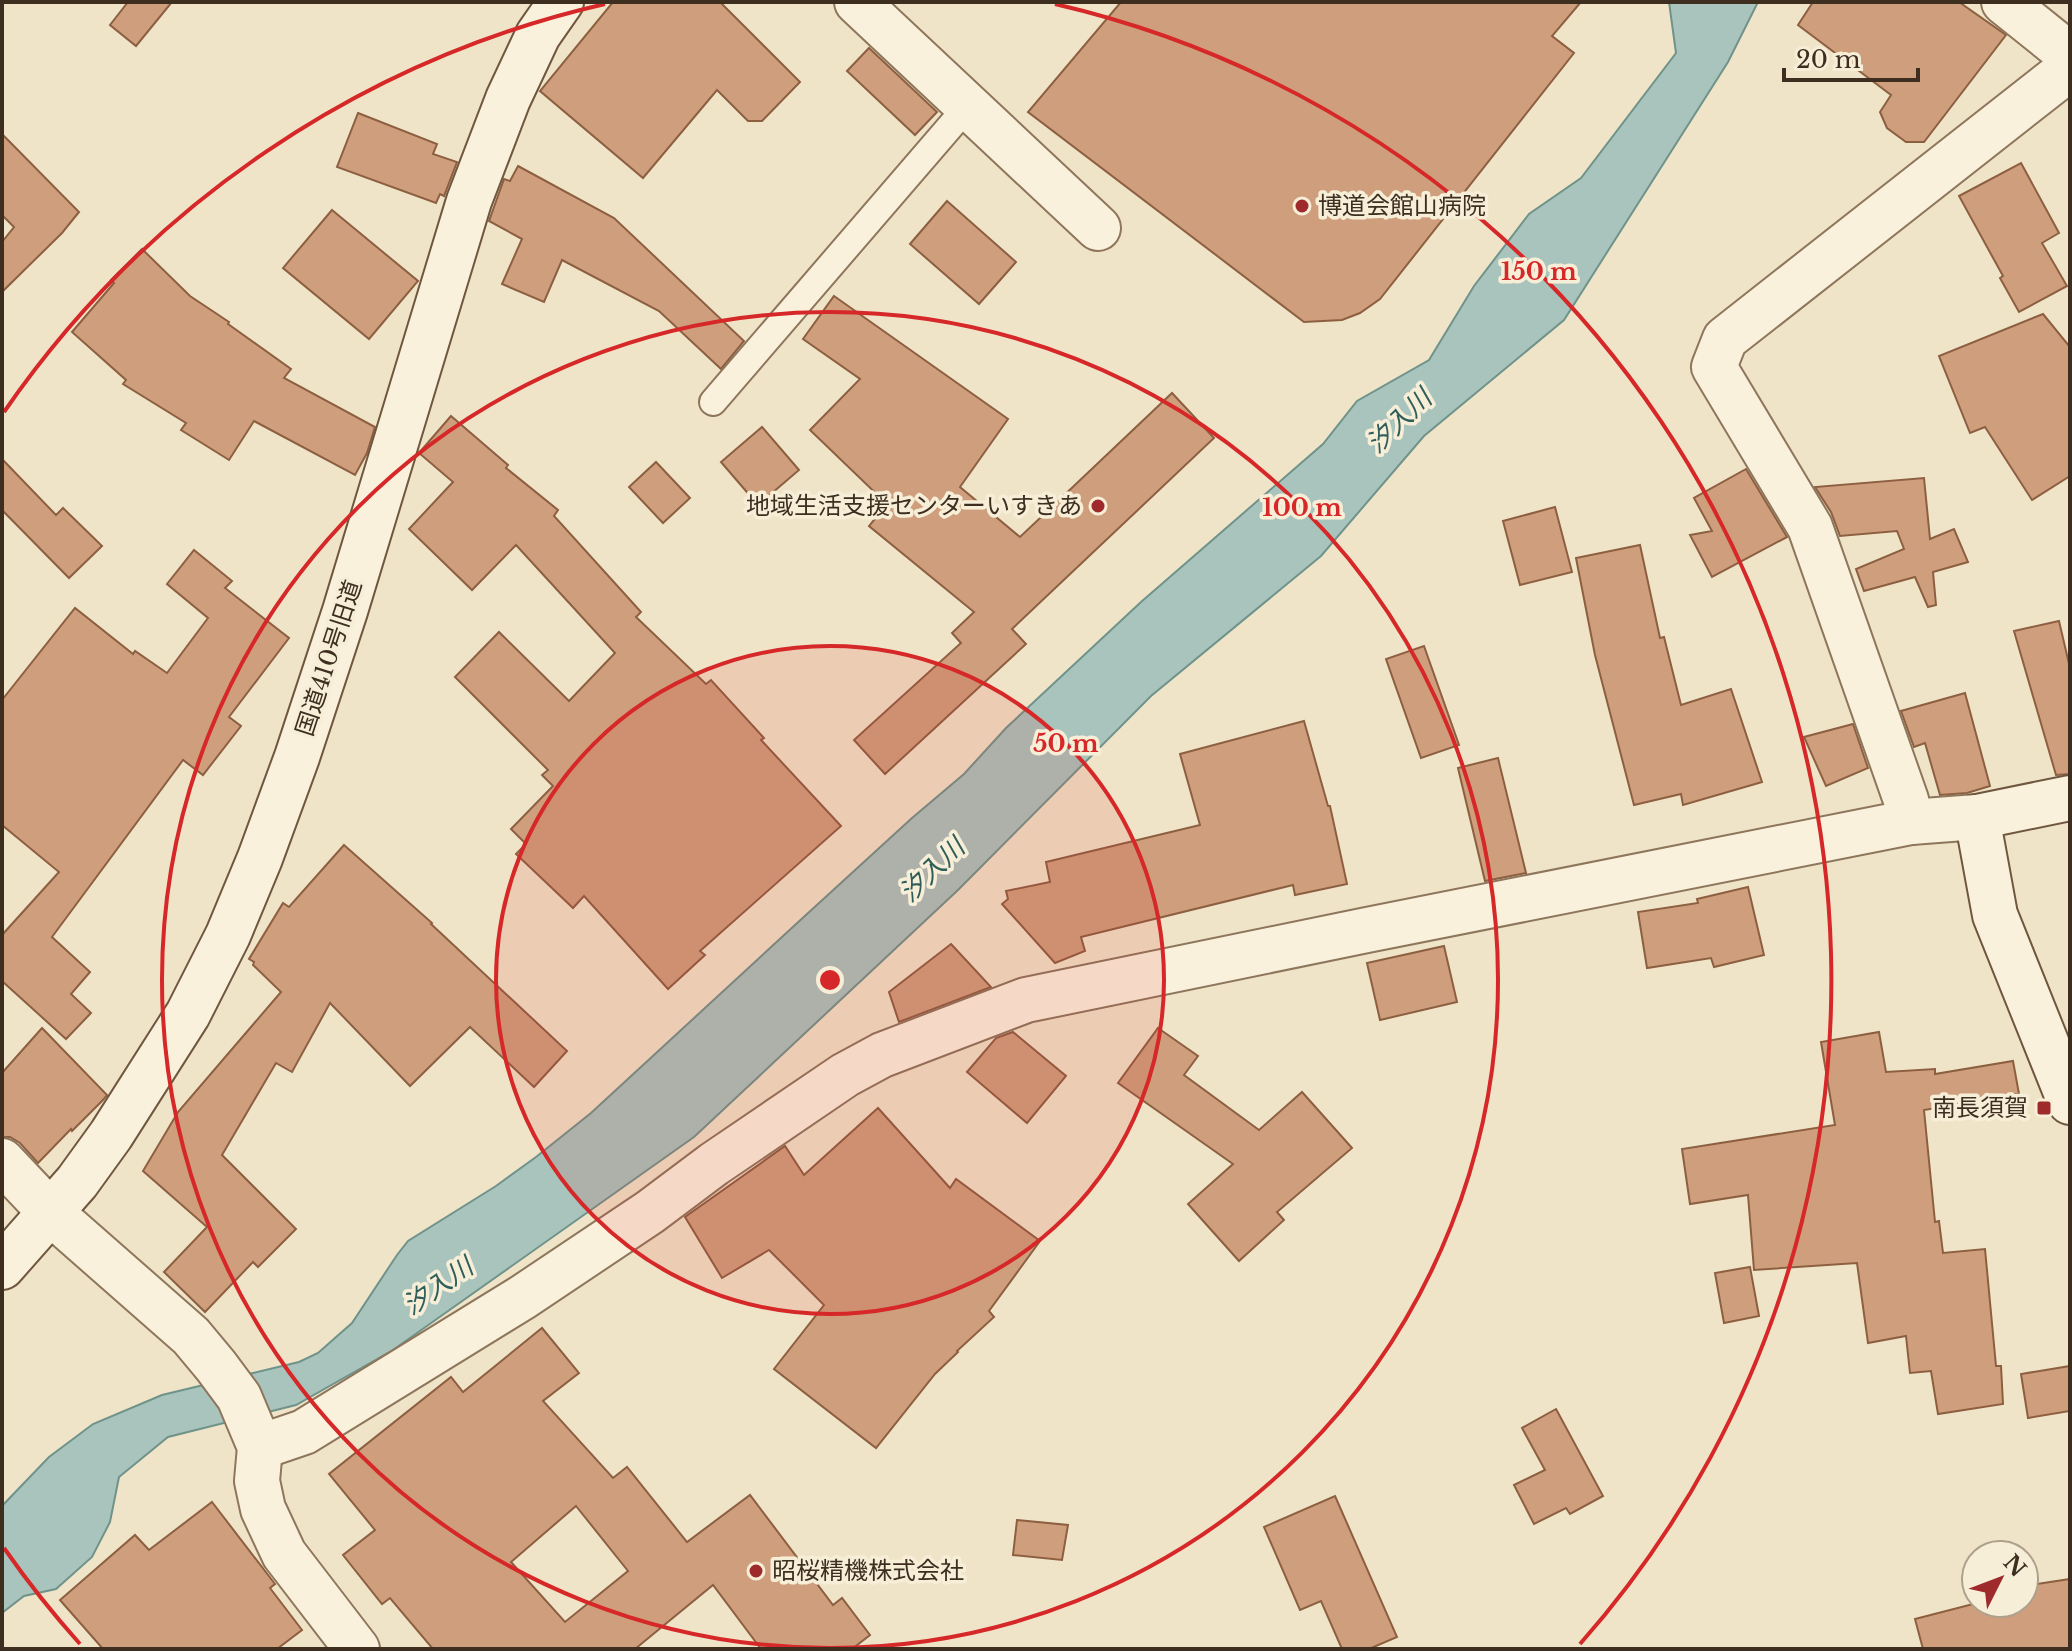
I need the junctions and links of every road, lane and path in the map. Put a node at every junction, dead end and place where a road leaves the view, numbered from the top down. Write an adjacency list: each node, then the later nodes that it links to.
1 (561, 2): 14 (street, 国道410号旧道)
2 (857, 2): 6 (street)
3 (2004, 2): 4 (street)
4 (2070, 55)
5 (2070, 68): 11 (street)
6 (967, 107): 7 (street); 8 (lane)
7 (1098, 228)
8 (713, 402)
9 (2070, 798): 10 (street)
10 (1977, 817): 11 (street); 12 (street)
11 (1911, 822): 16 (street)
12 (2070, 1102)
13 (2, 1161): 14 (street)
14 (51, 1213): 15 (street, 国道410号旧道); 16 (street)
15 (2, 1267)
16 (256, 1439): 17 (street)
17 (357, 1649)

